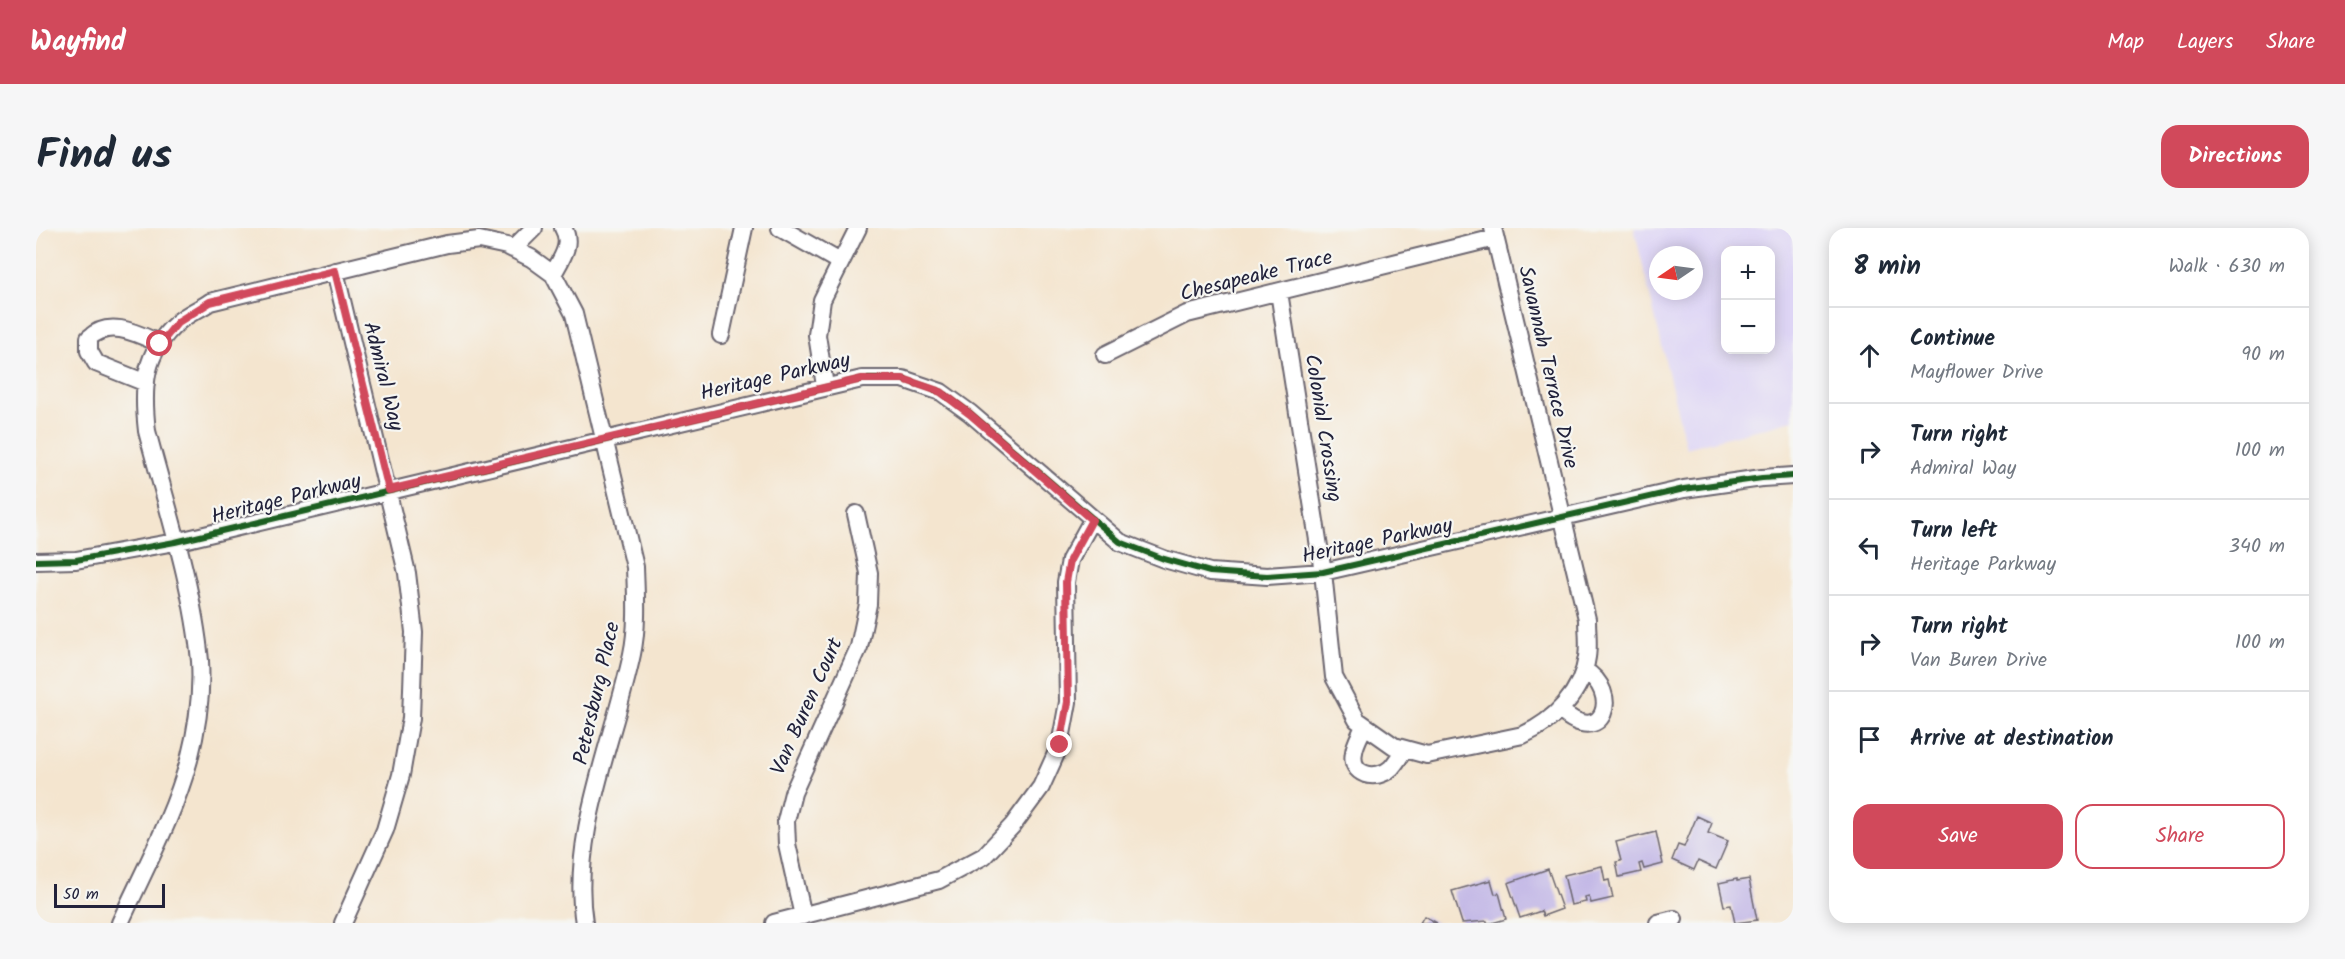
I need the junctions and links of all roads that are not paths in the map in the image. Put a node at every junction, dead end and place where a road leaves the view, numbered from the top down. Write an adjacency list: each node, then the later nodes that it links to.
1 (534, 228): 7 (street)
2 (563, 228): 10 (street)
3 (744, 228): 12 (street)
4 (780, 228): 8 (street)
5 (858, 228): 8 (street)
6 (1494, 233): 11 (street, Chesapeake Trace); 21 (street, Savannah Terrace Drive)
7 (513, 249): 9 (street); 10 (street)
8 (840, 262): 16 (street)
9 (335, 271): 13 (street); 19 (street, Admiral Way)
10 (553, 274): 17 (street, Petersburg Place)
11 (1279, 292): 14 (street, Chesapeake Trace); 25 (street, Colonial Crossing)
12 (721, 335)
13 (160, 344): 15 (street); 15 (street)
14 (1105, 355)
15 (146, 383): 23 (street)
16 (825, 386): 17 (street, Heritage Parkway); 22 (street, Heritage Parkway)
17 (606, 439): 19 (street, Heritage Parkway); 33 (street, Petersburg Place)
18 (1793, 476): 21 (street, Heritage Parkway)
19 (389, 490): 23 (street, Heritage Parkway); 32 (street, Admiral Way)
20 (856, 514): 30 (street, Van Buren Court)
21 (1561, 517): 25 (street, Heritage Parkway); 26 (street, Savannah Terrace Drive)
22 (1092, 520): 25 (street, Heritage Parkway); 30 (street)
23 (176, 542): 24 (street, Heritage Parkway); 31 (street)
24 (36, 561)
25 (1323, 572): 28 (street, Colonial Crossing)
26 (1584, 670): 27 (street, Savannah Terrace Drive); 27 (street)
27 (1560, 710): 29 (street, Savannah Terrace Drive)
28 (1364, 726): 29 (street, Savannah Terrace Drive); 29 (street)
29 (1405, 749)
30 (803, 916): 34 (street)
31 (120, 923)
32 (343, 923)
33 (584, 923)
34 (774, 923)

